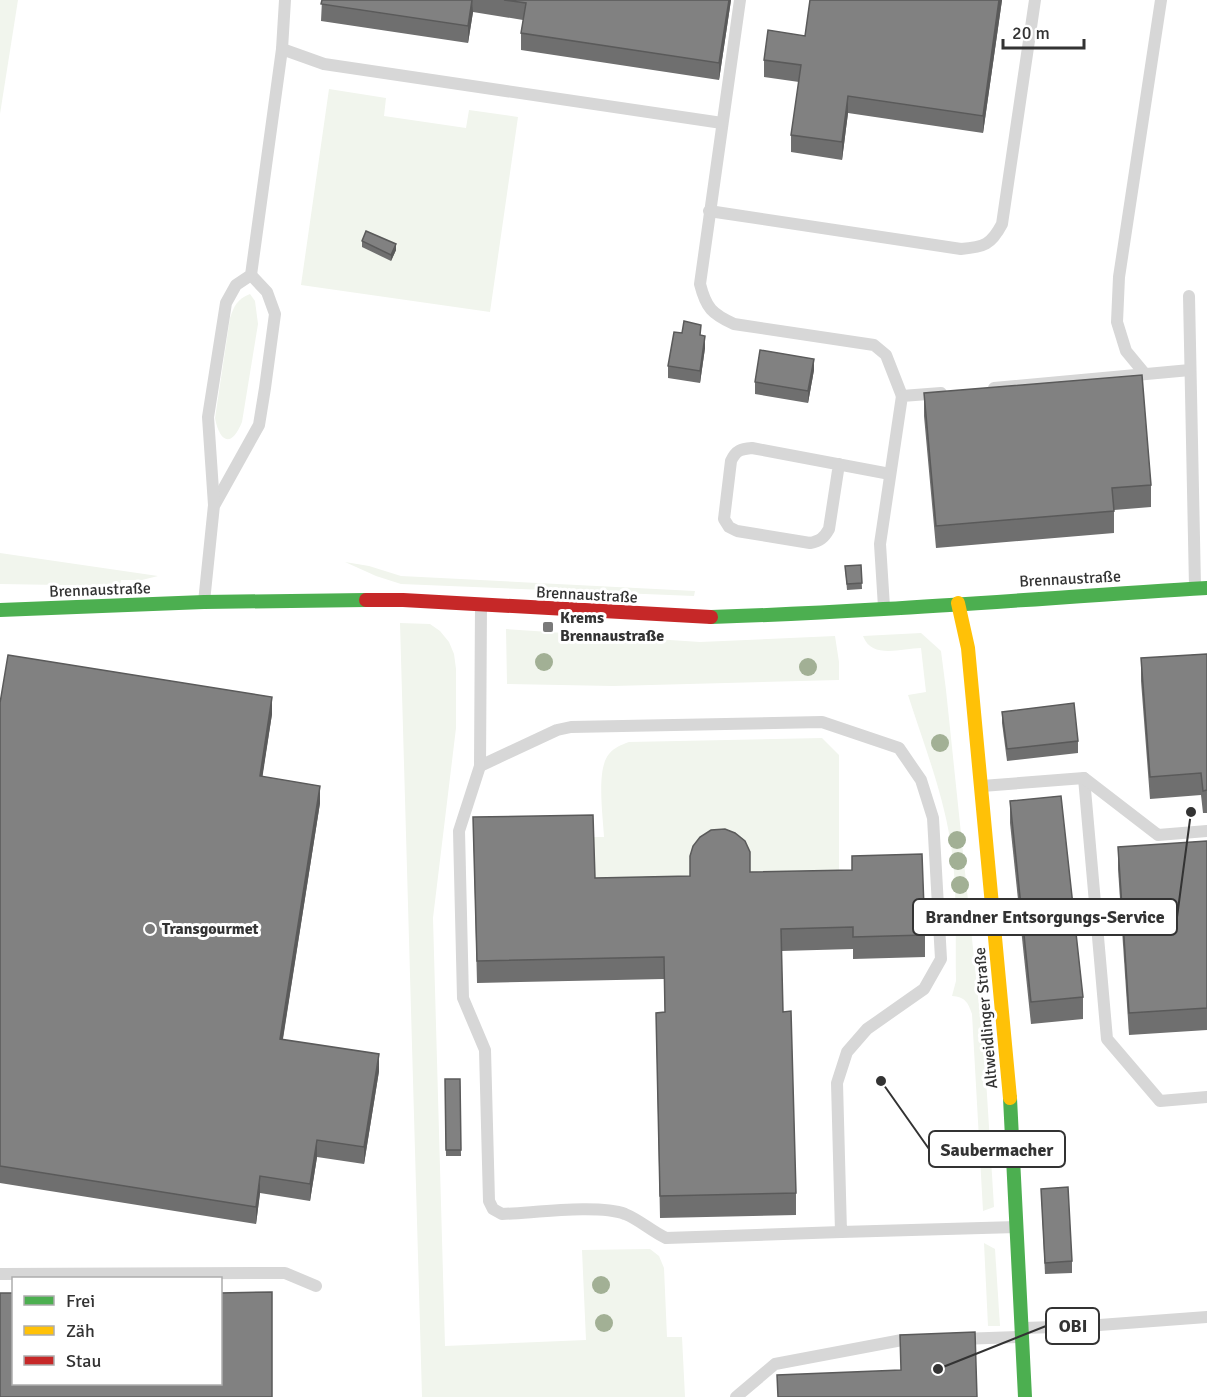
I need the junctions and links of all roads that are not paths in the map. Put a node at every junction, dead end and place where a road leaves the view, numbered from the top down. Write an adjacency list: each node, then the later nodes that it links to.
1 (285, 0): 5 (lane)
2 (740, 0): 6 (lane)
3 (1035, 0): 7 (lane)
4 (1161, 0): 11 (lane)
5 (282, 49): 6 (lane); 8 (lane)
6 (722, 123): 7 (lane)
7 (709, 211): 14 (lane)
8 (251, 275): 17 (lane); 17 (lane)
9 (1189, 296): 10 (lane)
10 (1190, 370): 11 (lane); 18 (lane)
11 (1144, 374): 12 (lane)
12 (981, 389)
13 (958, 391): 14 (lane)
14 (902, 396): 16 (lane)
15 (839, 464): 15 (lane); 16 (lane)
16 (890, 474): 22 (lane)
17 (214, 505): 19 (lane)
18 (1201, 588): 20 (street, Brennaustraße)
19 (204, 602): 21 (street, Brennaustraße); 23 (street, Brennaustraße)
20 (958, 603): 22 (street, Brennaustraße); 26 (street, Altweidlinger Straße)
21 (481, 605): 22 (street, Brennaustraße); 24 (lane)
22 (884, 609)
23 (0, 610)
24 (480, 766): 30 (lane); 30 (lane)
25 (1084, 778): 26 (lane); 27 (lane); 28 (lane)
26 (981, 786): 29 (street, Altweidlinger Straße)
27 (1207, 831)
28 (1207, 1097)
29 (1018, 1227): 30 (lane); 34 (street, Altweidlinger Straße)
30 (842, 1232)
31 (0, 1274): 32 (lane)
32 (316, 1286)
33 (1207, 1317): 34 (lane)
34 (1022, 1332): 35 (lane); 38 (street, Altweidlinger Straße)
35 (950, 1339)
36 (926, 1340): 37 (lane)
37 (736, 1397)
38 (1025, 1397)

